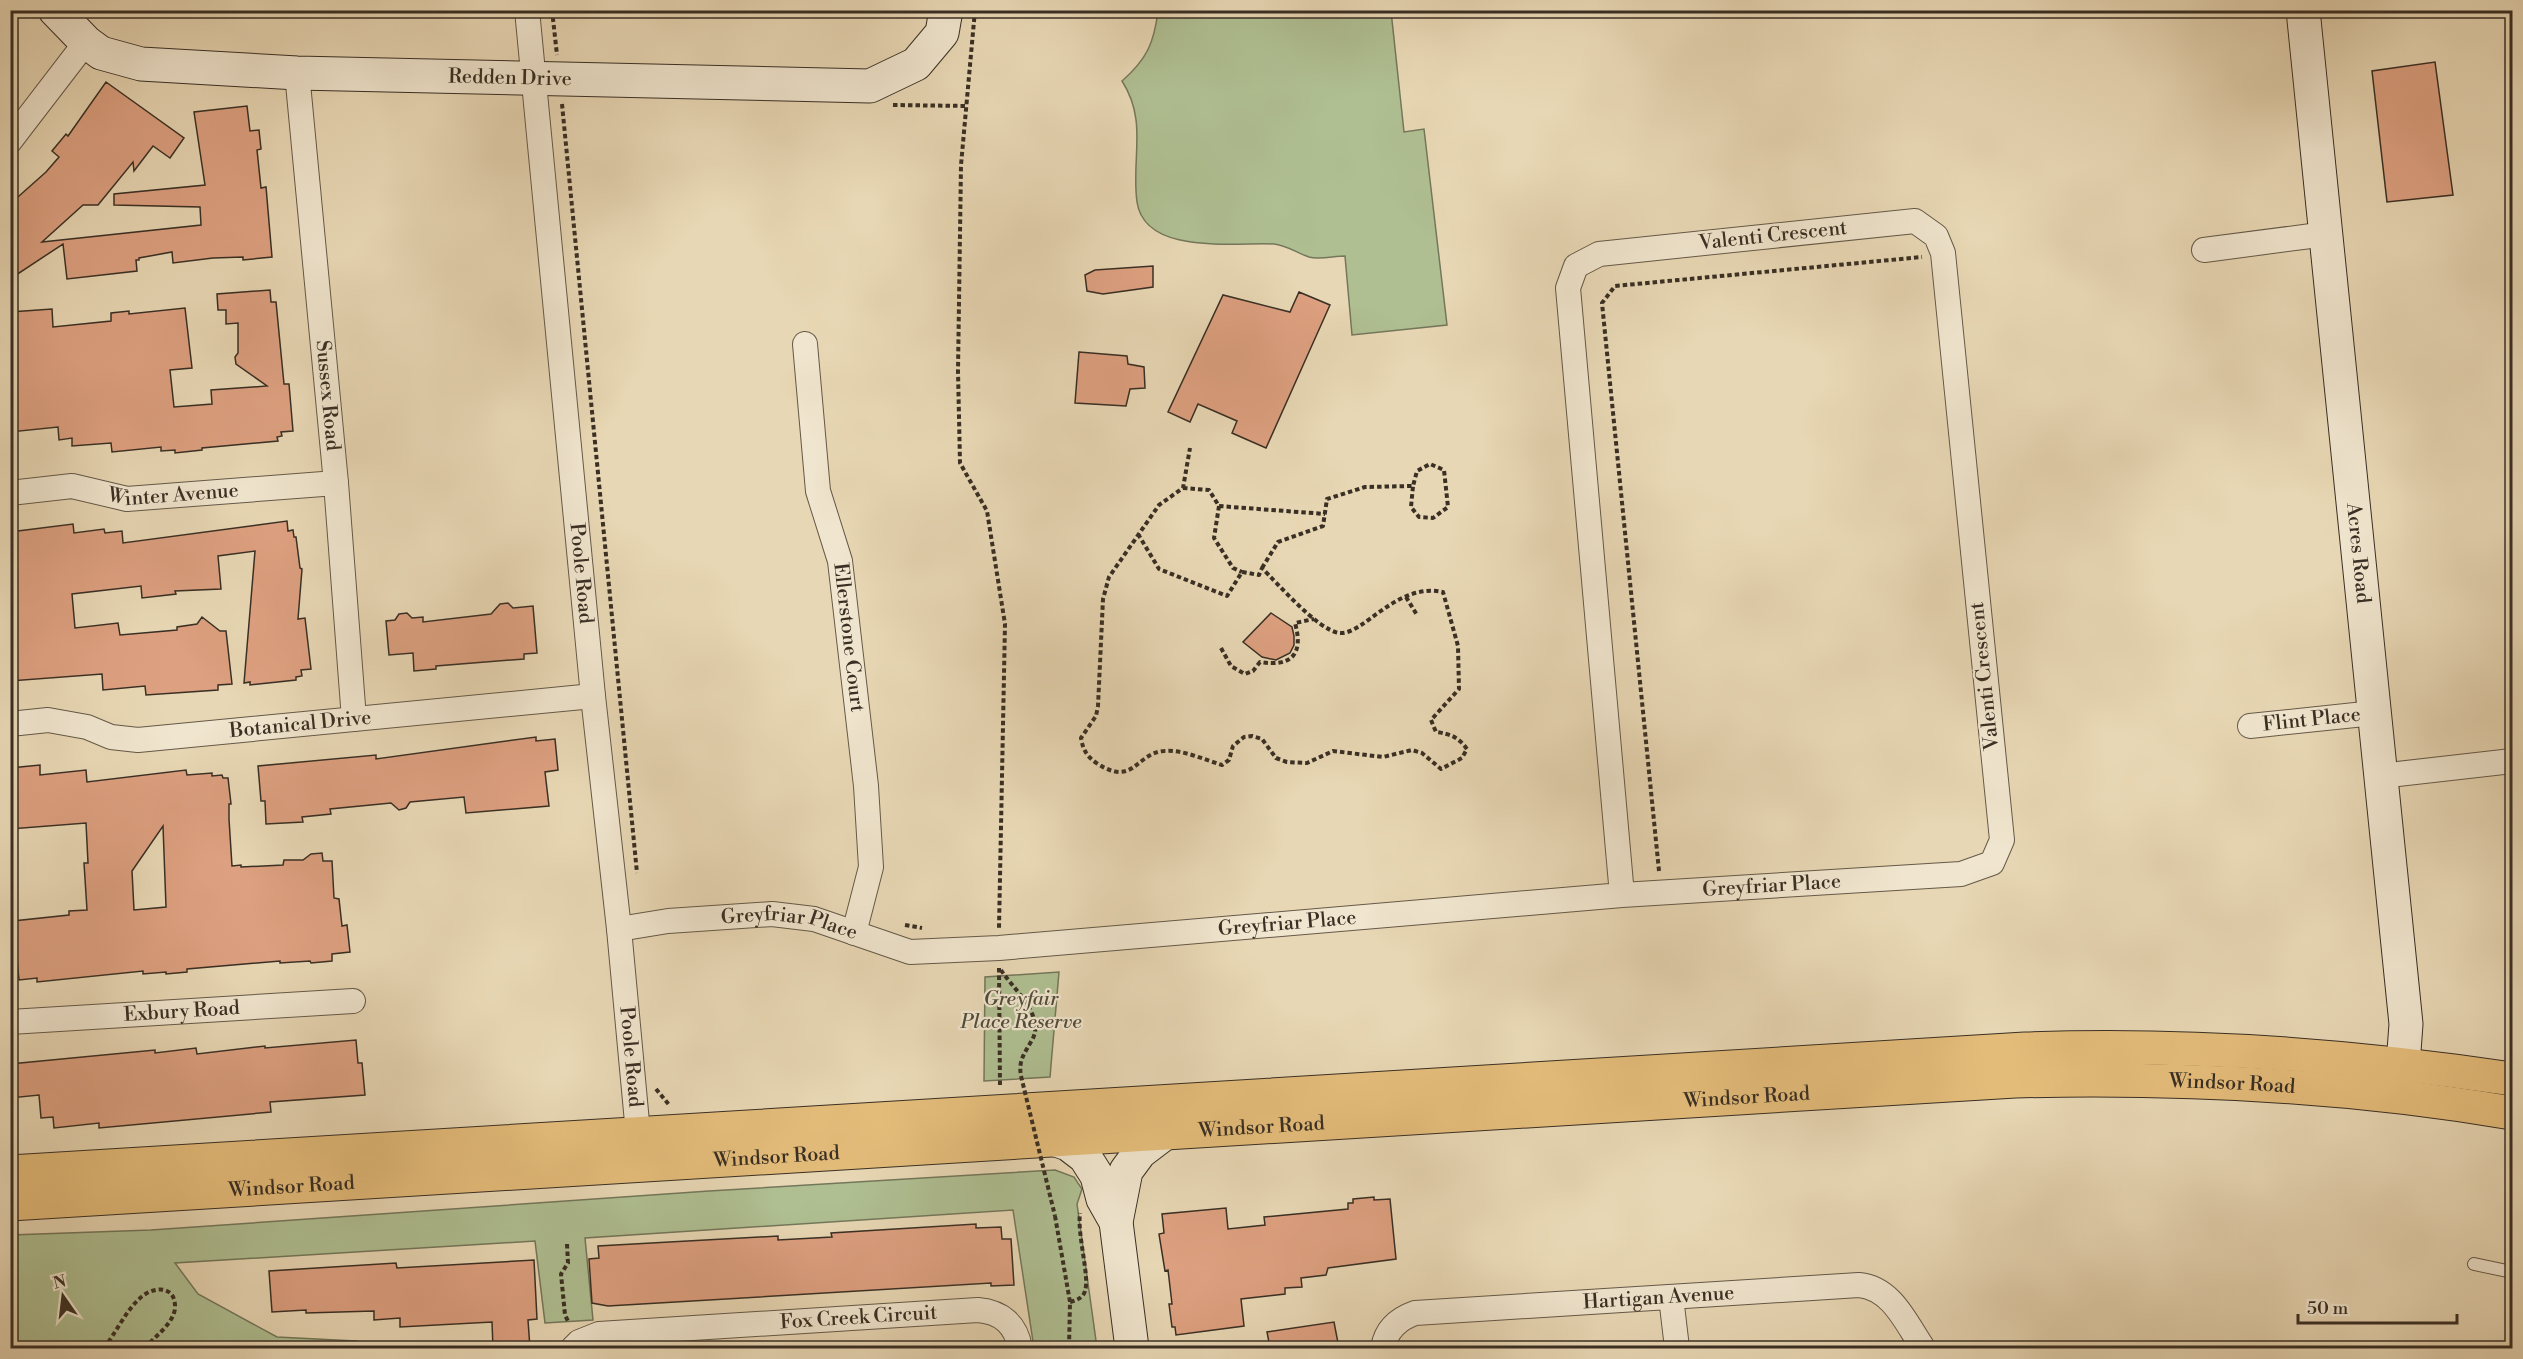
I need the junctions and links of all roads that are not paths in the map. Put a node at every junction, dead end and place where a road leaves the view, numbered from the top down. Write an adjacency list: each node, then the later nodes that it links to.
1 (55, 10): 5 (street, Redden Drive)
2 (527, 10): 7 (street, Poole Road)
3 (946, 10): 7 (street, Redden Drive)
4 (2303, 10): 9 (street, Acres Road)
5 (86, 42): 6 (street, Redden Drive); 8 (street)
6 (297, 73): 7 (street, Redden Drive); 12 (street, Sussex Road)
7 (534, 79): 14 (street, Poole Road)
8 (10, 141)
9 (2326, 234): 10 (street); 15 (street, Acres Road)
10 (2204, 250)
11 (805, 344): 24 (street, Ellerstone Court)
12 (336, 483): 13 (street, Winter Avenue); 16 (street, Sussex Road)
13 (10, 493)
14 (593, 696): 16 (street, Botanical Drive); 23 (street, Poole Road)
15 (2374, 714): 18 (street, Flint Place); 20 (street, Acres Road)
16 (354, 719): 17 (street, Botanical Drive)
17 (10, 724)
18 (2250, 726)
19 (2512, 761): 20 (street)
20 (2379, 776): 27 (street, Acres Road)
21 (1961, 874): 22 (street, Greyfriar Place); 22 (street, Valenti Crescent)
22 (1622, 895): 24 (street, Greyfriar Place)
23 (619, 929): 24 (street, Greyfriar Place); 32 (street, Poole Road)
24 (854, 933)
25 (353, 1001): 26 (street, Exbury Road)
26 (10, 1022)
27 (2404, 1064): 28 (main road, Windsor Road); 29 (street, Acres Road); 32 (main road, Windsor Road)
28 (2512, 1079)
29 (2400, 1097): 30 (main road, Windsor Road); 31 (main road, Windsor Road)
30 (2512, 1113)
31 (1165, 1133): 33 (main road, Windsor Road); 36 (street)
32 (638, 1134): 34 (main road, Windsor Road)
33 (1056, 1140): 35 (main road, Windsor Road); 36 (street)
34 (10, 1172)
35 (10, 1204)
36 (1116, 1222): 43 (street)
37 (2474, 1264): 38 (lane)
38 (2512, 1272)
39 (1671, 1297): 44 (street, Hartigan Avenue); 45 (street); 46 (street, Hartigan Avenue)
40 (2512, 1342): 47 (lane)
41 (576, 1346): 42 (street, Fox Creek Circuit)
42 (1020, 1348)
43 (1132, 1348)
44 (1383, 1348)
45 (1677, 1348)
46 (1923, 1348)
47 (2511, 1348)

